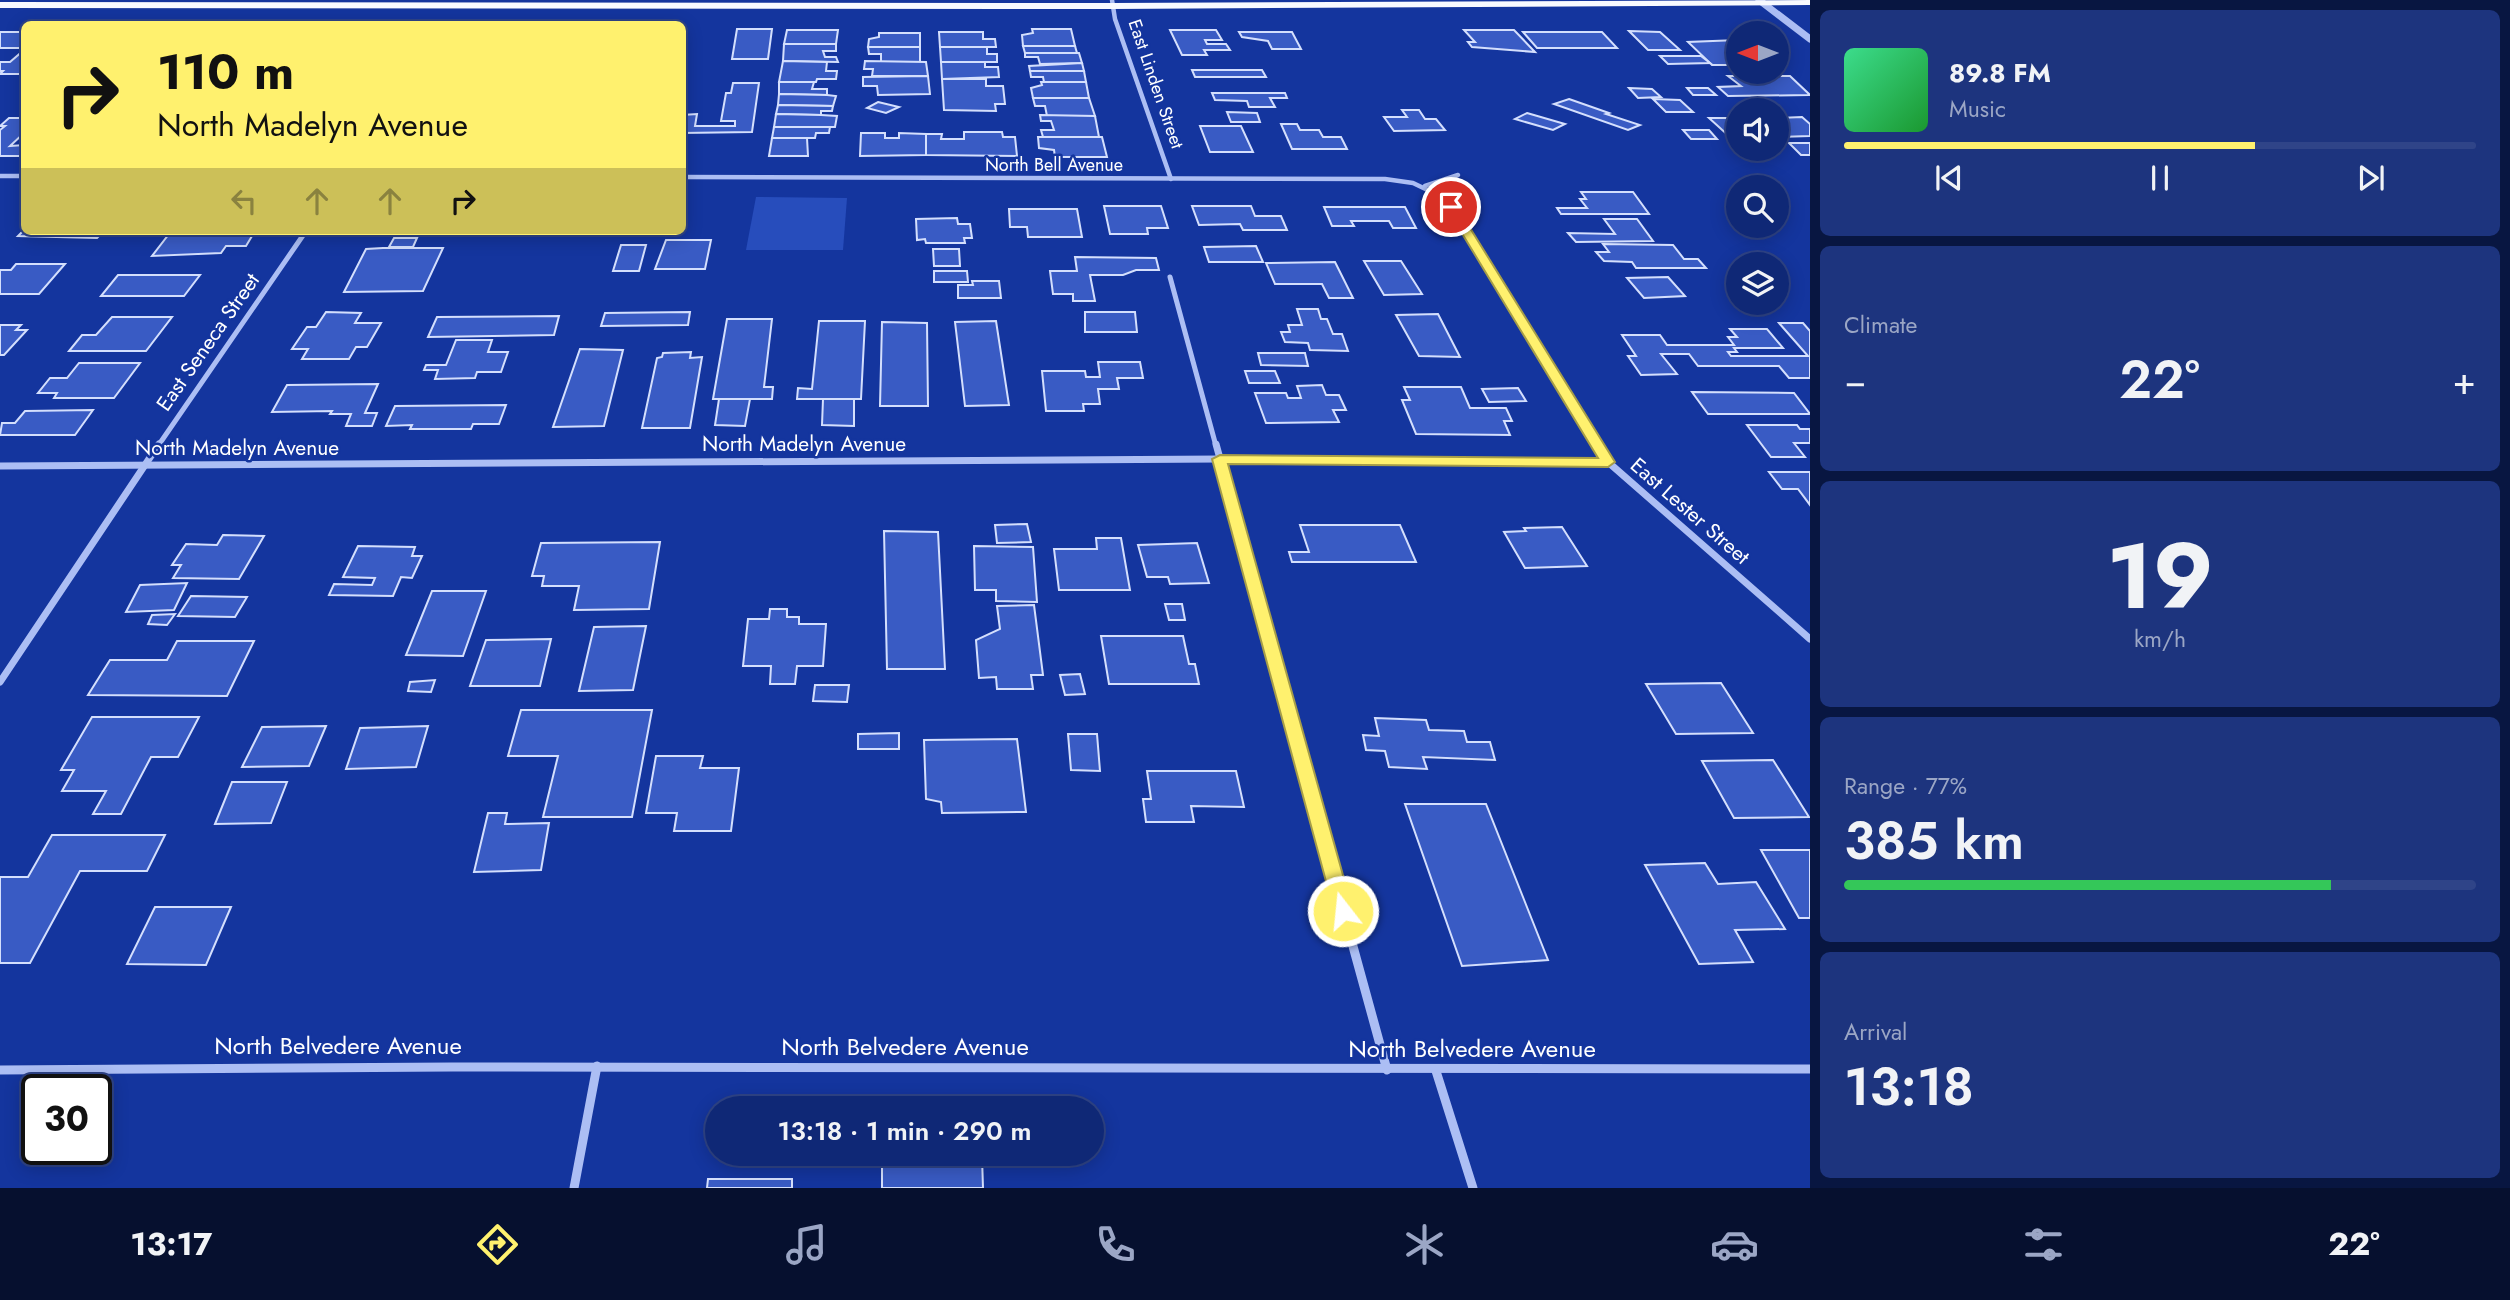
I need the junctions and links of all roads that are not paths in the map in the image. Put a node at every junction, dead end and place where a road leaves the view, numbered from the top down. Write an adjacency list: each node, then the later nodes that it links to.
1 (1760, 1): 3 (main road); 6 (main road); 8 (street)
2 (798, 2): 5 (main road); 6 (main road)
3 (1810, 2)
4 (143, 3): 5 (main road); 7 (main road)
5 (466, 3)
6 (1112, 3): 13 (street, East Linden Street)
7 (0, 5)
8 (1810, 39)
9 (1458, 175): 14 (street)
10 (21, 176): 11 (street)
11 (0, 177)
12 (686, 177): 13 (street, North Bell Avenue)
13 (1171, 179): 14 (street, North Bell Avenue)
14 (1425, 186): 18 (street, East Lester Street)
15 (303, 235): 20 (street, East Seneca Street)
16 (1170, 277): 17 (street)
17 (1220, 459): 18 (street, North Madelyn Avenue); 20 (street, North Madelyn Avenue); 26 (street)
18 (1608, 462): 21 (street, East Lester Street)
19 (0, 466): 20 (street, North Madelyn Avenue)
20 (144, 466): 22 (street, East Seneca Street)
21 (1810, 639)
22 (0, 682)
23 (597, 1066): 25 (street, North Belvedere Avenue); 26 (street, North Belvedere Avenue); 28 (street)
24 (1810, 1069): 27 (street, North Belvedere Avenue)
25 (0, 1070)
26 (1387, 1070): 27 (street, North Belvedere Avenue)
27 (1436, 1071): 29 (street)
28 (574, 1188)
29 (1473, 1188)

